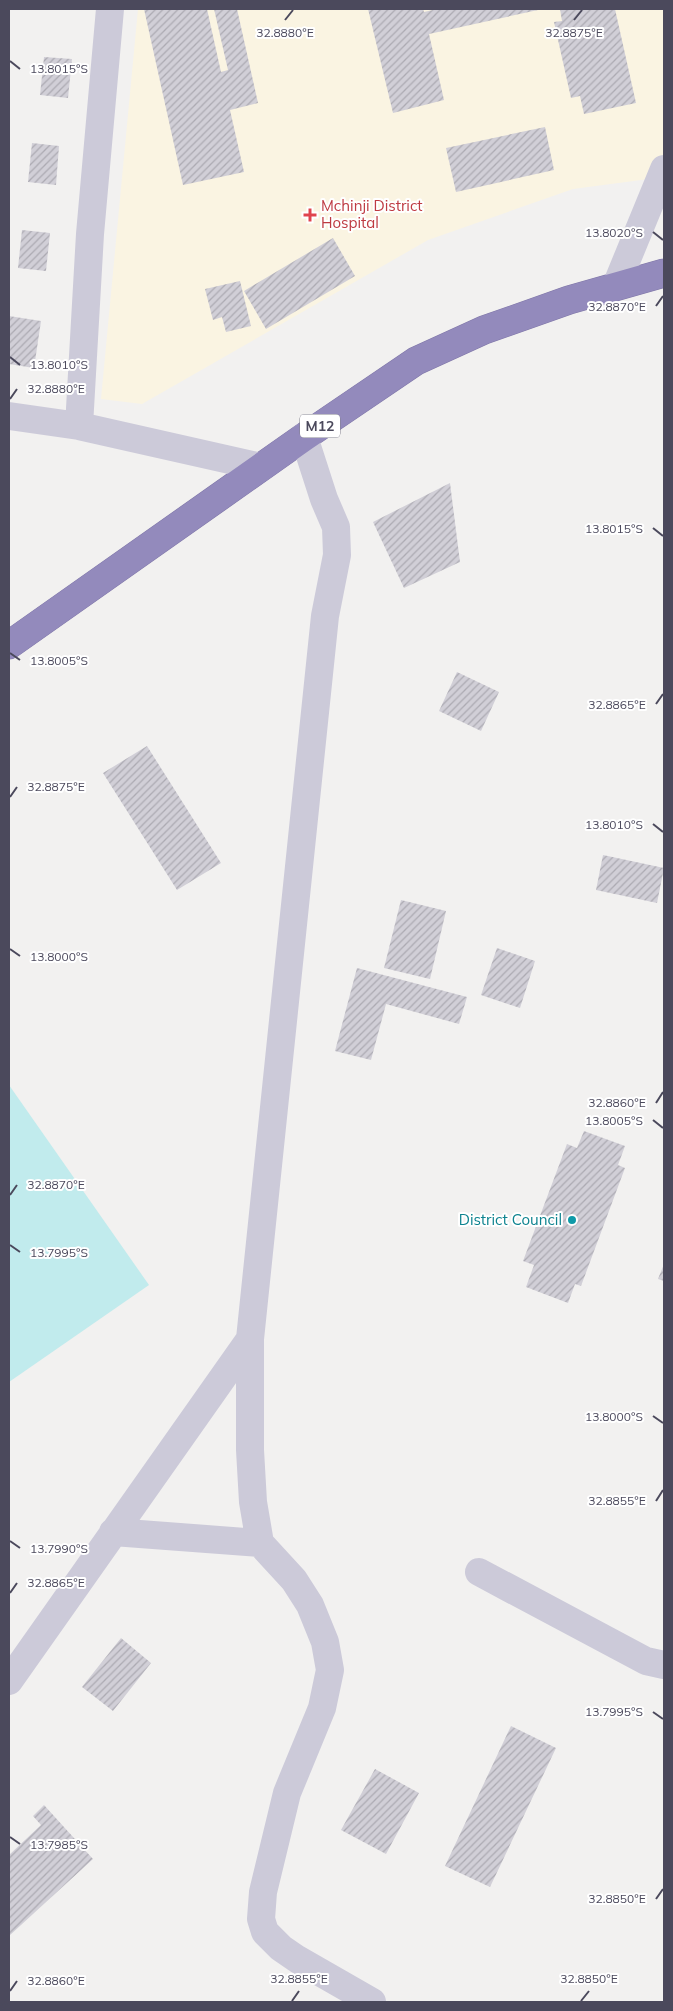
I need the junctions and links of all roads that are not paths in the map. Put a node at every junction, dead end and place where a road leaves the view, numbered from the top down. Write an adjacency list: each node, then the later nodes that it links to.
1 (110, 9): 6 (street)
2 (664, 169): 4 (street)
3 (664, 273): 4 (highway, M12)
4 (616, 286): 7 (highway, M12)
5 (9, 416): 6 (street)
6 (79, 426): 8 (street)
7 (304, 437): 8 (highway, M12); 10 (street)
8 (261, 467): 9 (highway, M12)
9 (9, 645)
10 (250, 1339): 11 (street); 12 (street)
11 (113, 1532): 12 (street); 15 (street)
12 (260, 1543): 16 (street)
13 (479, 1572): 14 (street)
14 (664, 1666)
15 (9, 1682)
16 (372, 2002)

